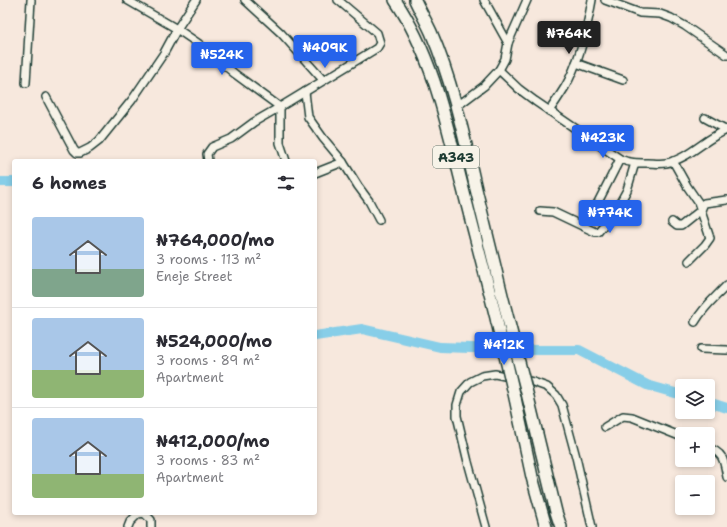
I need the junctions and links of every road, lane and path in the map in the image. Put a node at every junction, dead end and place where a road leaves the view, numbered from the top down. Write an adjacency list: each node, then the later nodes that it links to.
1 (31, 0): 19 (street)
2 (127, 0): 12 (street)
3 (196, 0): 12 (street)
4 (245, 0): 17 (street)
5 (338, 0): 17 (street)
6 (395, 0): 54 (highway, A343, bridge)
7 (414, 0): 22 (highway, A343)
8 (484, 0): 13 (street)
9 (527, 0): 13 (street)
10 (592, 0): 15 (street)
11 (605, 0): 14 (street)
12 (177, 29): 21 (street); 23 (street)
13 (508, 43): 16 (street)
14 (727, 55)
15 (576, 62): 18 (street); 24 (street)
16 (499, 70): 22 (street); 24 (street)
17 (323, 80): 20 (street)
18 (623, 80)
19 (26, 83)
20 (305, 92): 23 (street); 31 (street)
21 (46, 97)
22 (456, 106): 55 (highway, A343, bridge)
23 (280, 107): 27 (street); 28 (street)
24 (550, 110): 29 (street)
25 (705, 118): 26 (street)
26 (727, 130): 30 (street)
27 (208, 159)
28 (285, 159)
29 (620, 159): 32 (street); 39 (street)
30 (673, 161): 32 (street); 35 (street)
31 (343, 162): 33 (street); 37 (street)
32 (635, 163): 39 (street)
33 (317, 171)
34 (727, 200): 35 (street)
35 (701, 208): 38 (street); 40 (street)
36 (540, 211): 39 (street)
37 (379, 220)
38 (672, 222)
39 (583, 226)
40 (689, 261)
41 (727, 285): 42 (street)
42 (695, 322)
43 (701, 349): 44 (street)
44 (727, 350)
45 (605, 427): 46 (street)
46 (675, 434)
47 (715, 450): 48 (street)
48 (727, 477)
49 (137, 515): 51 (street)
50 (146, 515): 52 (street)
51 (128, 527)
52 (151, 527)
53 (486, 527): 56 (street)
54 (546, 527)
55 (561, 527)
56 (592, 527)

